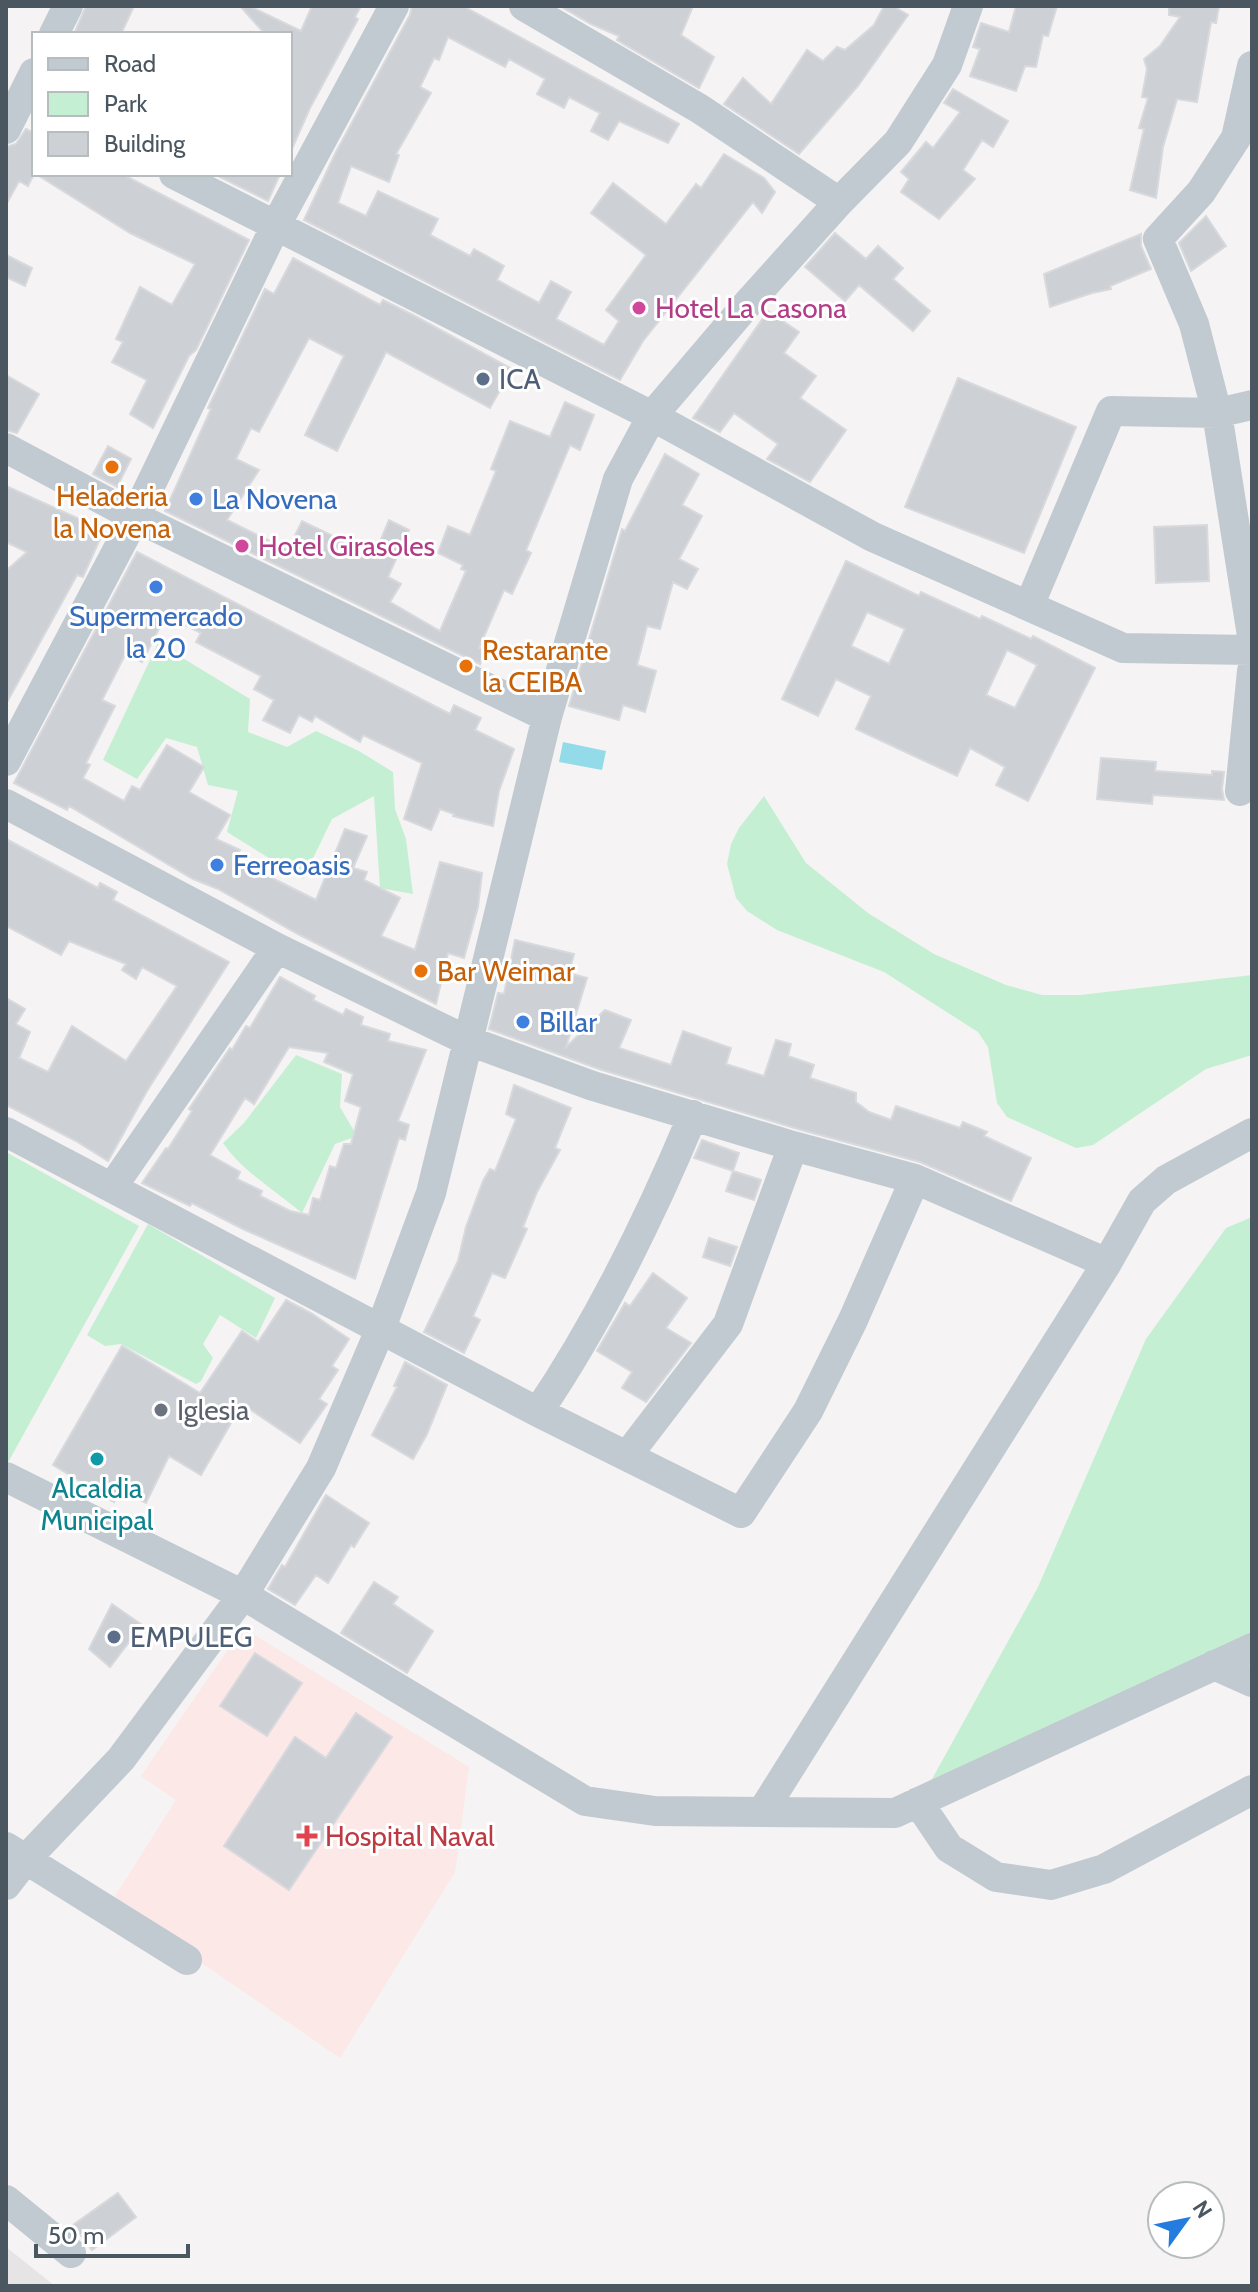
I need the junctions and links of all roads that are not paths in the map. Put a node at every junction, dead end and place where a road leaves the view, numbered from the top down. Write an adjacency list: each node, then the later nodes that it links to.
1 (68, 6): 5 (street)
2 (394, 6): 12 (street)
3 (524, 6): 11 (street)
4 (968, 6): 11 (street)
5 (55, 32)
6 (1252, 66): 9 (street)
7 (24, 92): 8 (street)
8 (6, 129)
9 (1244, 141): 14 (street)
10 (178, 176): 12 (street)
11 (839, 202): 15 (street)
12 (276, 225): 15 (street); 17 (street)
13 (1252, 405): 14 (street)
14 (1217, 413): 18 (street); 19 (street)
15 (652, 416): 18 (street); 22 (street)
16 (6, 448): 17 (street)
17 (135, 517): 22 (street); 23 (street)
18 (1029, 606): 20 (street)
19 (1252, 636)
20 (1252, 650)
21 (1252, 671): 24 (street)
22 (547, 717): 27 (street)
23 (6, 761)
24 (1240, 791)
25 (6, 804): 26 (street)
26 (277, 948): 27 (street); 33 (street)
27 (466, 1040): 28 (street); 35 (street)
28 (693, 1115): 31 (street); 36 (street)
29 (6, 1132): 33 (street)
30 (1252, 1133): 34 (street)
31 (793, 1146): 32 (street); 37 (street)
32 (915, 1179): 34 (street); 37 (street)
33 (113, 1186): 35 (street)
34 (1107, 1263): 45 (street)
35 (381, 1328): 36 (street); 39 (street)
36 (538, 1412): 37 (street)
37 (627, 1456)
38 (6, 1477): 39 (street)
39 (243, 1595): 45 (street); 46 (street)
40 (1252, 1648): 41 (street)
41 (1214, 1665): 42 (street); 44 (street)
42 (1252, 1682)
43 (1252, 1790): 44 (street)
44 (918, 1802): 45 (street)
45 (762, 1812)
46 (16, 1853): 47 (street); 48 (street)
47 (6, 1885)
48 (187, 1960)
49 (6, 2200): 50 (street)
50 (71, 2253)

